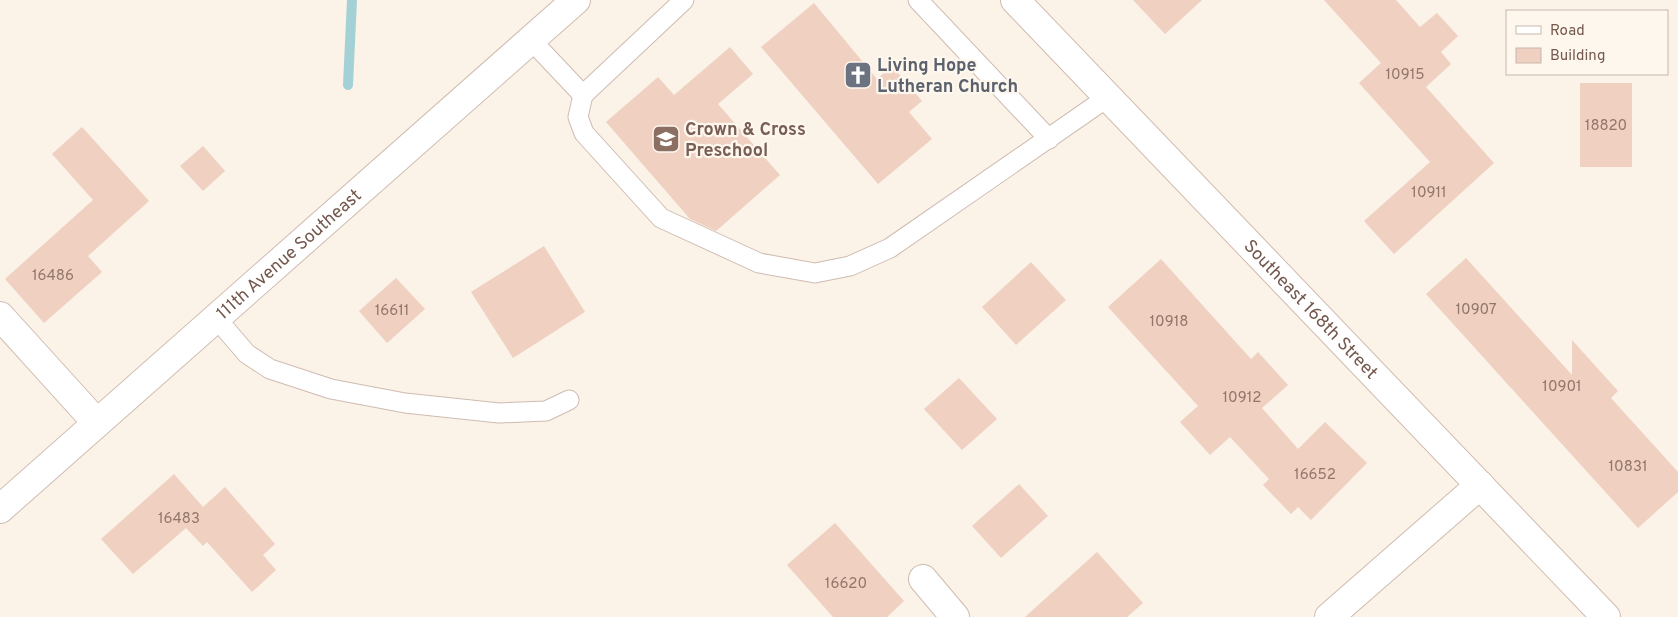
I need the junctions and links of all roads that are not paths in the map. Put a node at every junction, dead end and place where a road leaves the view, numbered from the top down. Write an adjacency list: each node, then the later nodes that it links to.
1 (576, 0): 5 (street, 111th Avenue Southeast)
2 (684, 0): 6 (lane)
3 (918, 0): 8 (lane)
4 (1015, 0): 7 (street, Southeast 168th Street)
5 (531, 40): 6 (lane); 10 (street, 111th Avenue Southeast)
6 (583, 96): 8 (lane)
7 (1108, 97): 8 (lane); 13 (street, Southeast 168th Street)
8 (1049, 139)
9 (0, 316): 12 (street)
10 (216, 318): 11 (lane); 12 (street, 111th Avenue Southeast)
11 (569, 400)
12 (97, 423): 14 (street, 111th Avenue Southeast)
13 (1480, 485): 16 (street); 18 (street, Southeast 168th Street)
14 (0, 509)
15 (923, 579): 17 (street)
16 (1334, 615)
17 (955, 617)
18 (1606, 617)

